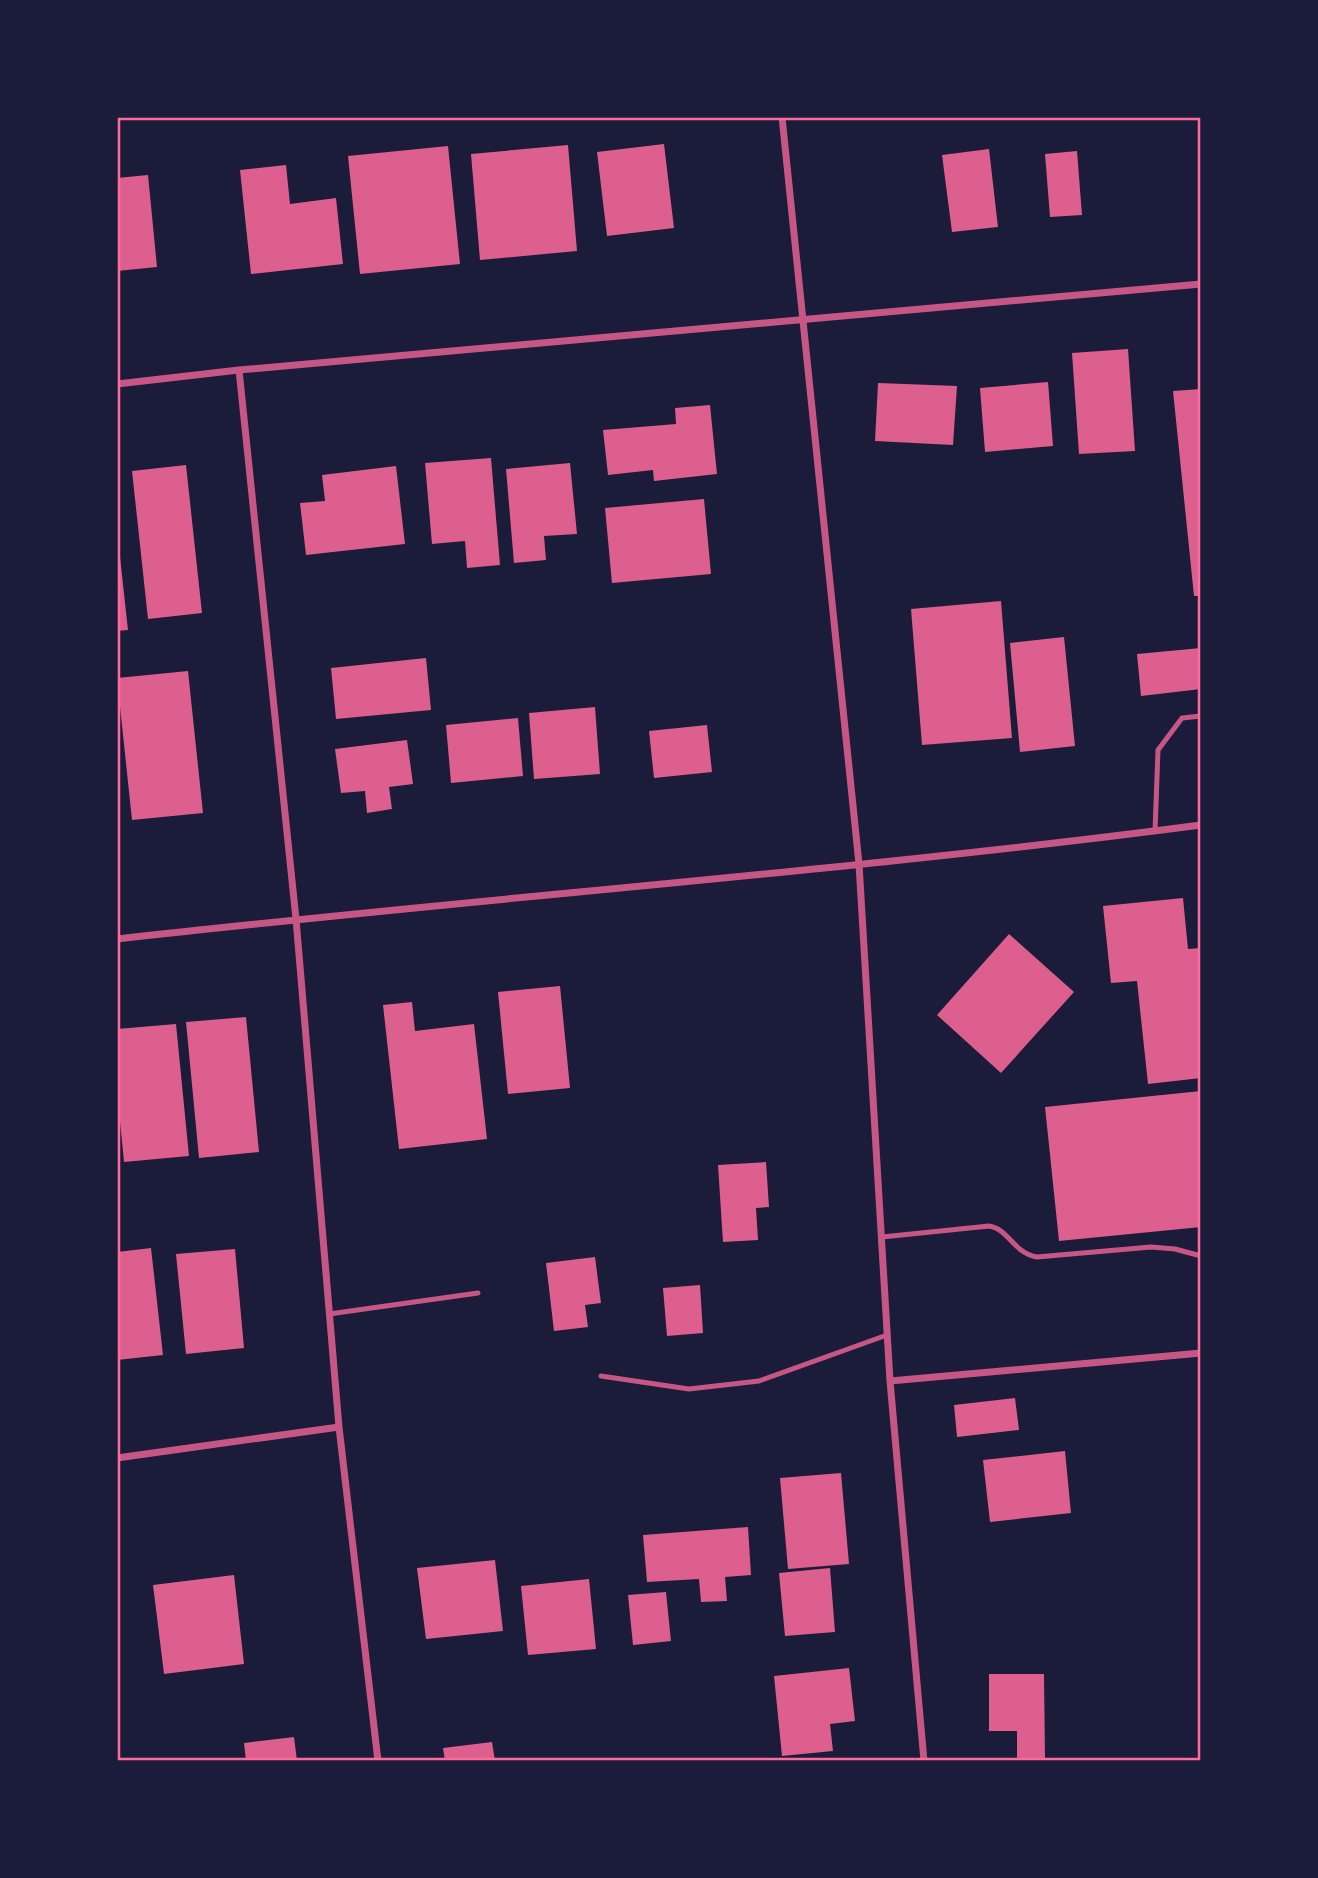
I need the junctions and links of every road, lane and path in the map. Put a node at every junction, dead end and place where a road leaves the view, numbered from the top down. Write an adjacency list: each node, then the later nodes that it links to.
1 (782, 117): 3 (street)
2 (1201, 284): 3 (street)
3 (803, 319): 4 (street); 9 (street)
4 (239, 370): 5 (street); 10 (street)
5 (117, 384)
6 (1201, 716): 8 (lane)
7 (1201, 825): 8 (street)
8 (1155, 831): 9 (street)
9 (859, 864): 10 (street); 12 (street)
10 (296, 919): 11 (street); 15 (street)
11 (117, 939)
12 (881, 1237): 13 (lane); 16 (street)
13 (1201, 1256)
14 (478, 1293): 15 (lane)
15 (329, 1314): 20 (street)
16 (887, 1335): 18 (lane); 19 (street)
17 (1201, 1353): 19 (street)
18 (601, 1376)
19 (890, 1381): 23 (street)
20 (339, 1427): 21 (street); 22 (street)
21 (117, 1458)
22 (378, 1761)
23 (924, 1761)

